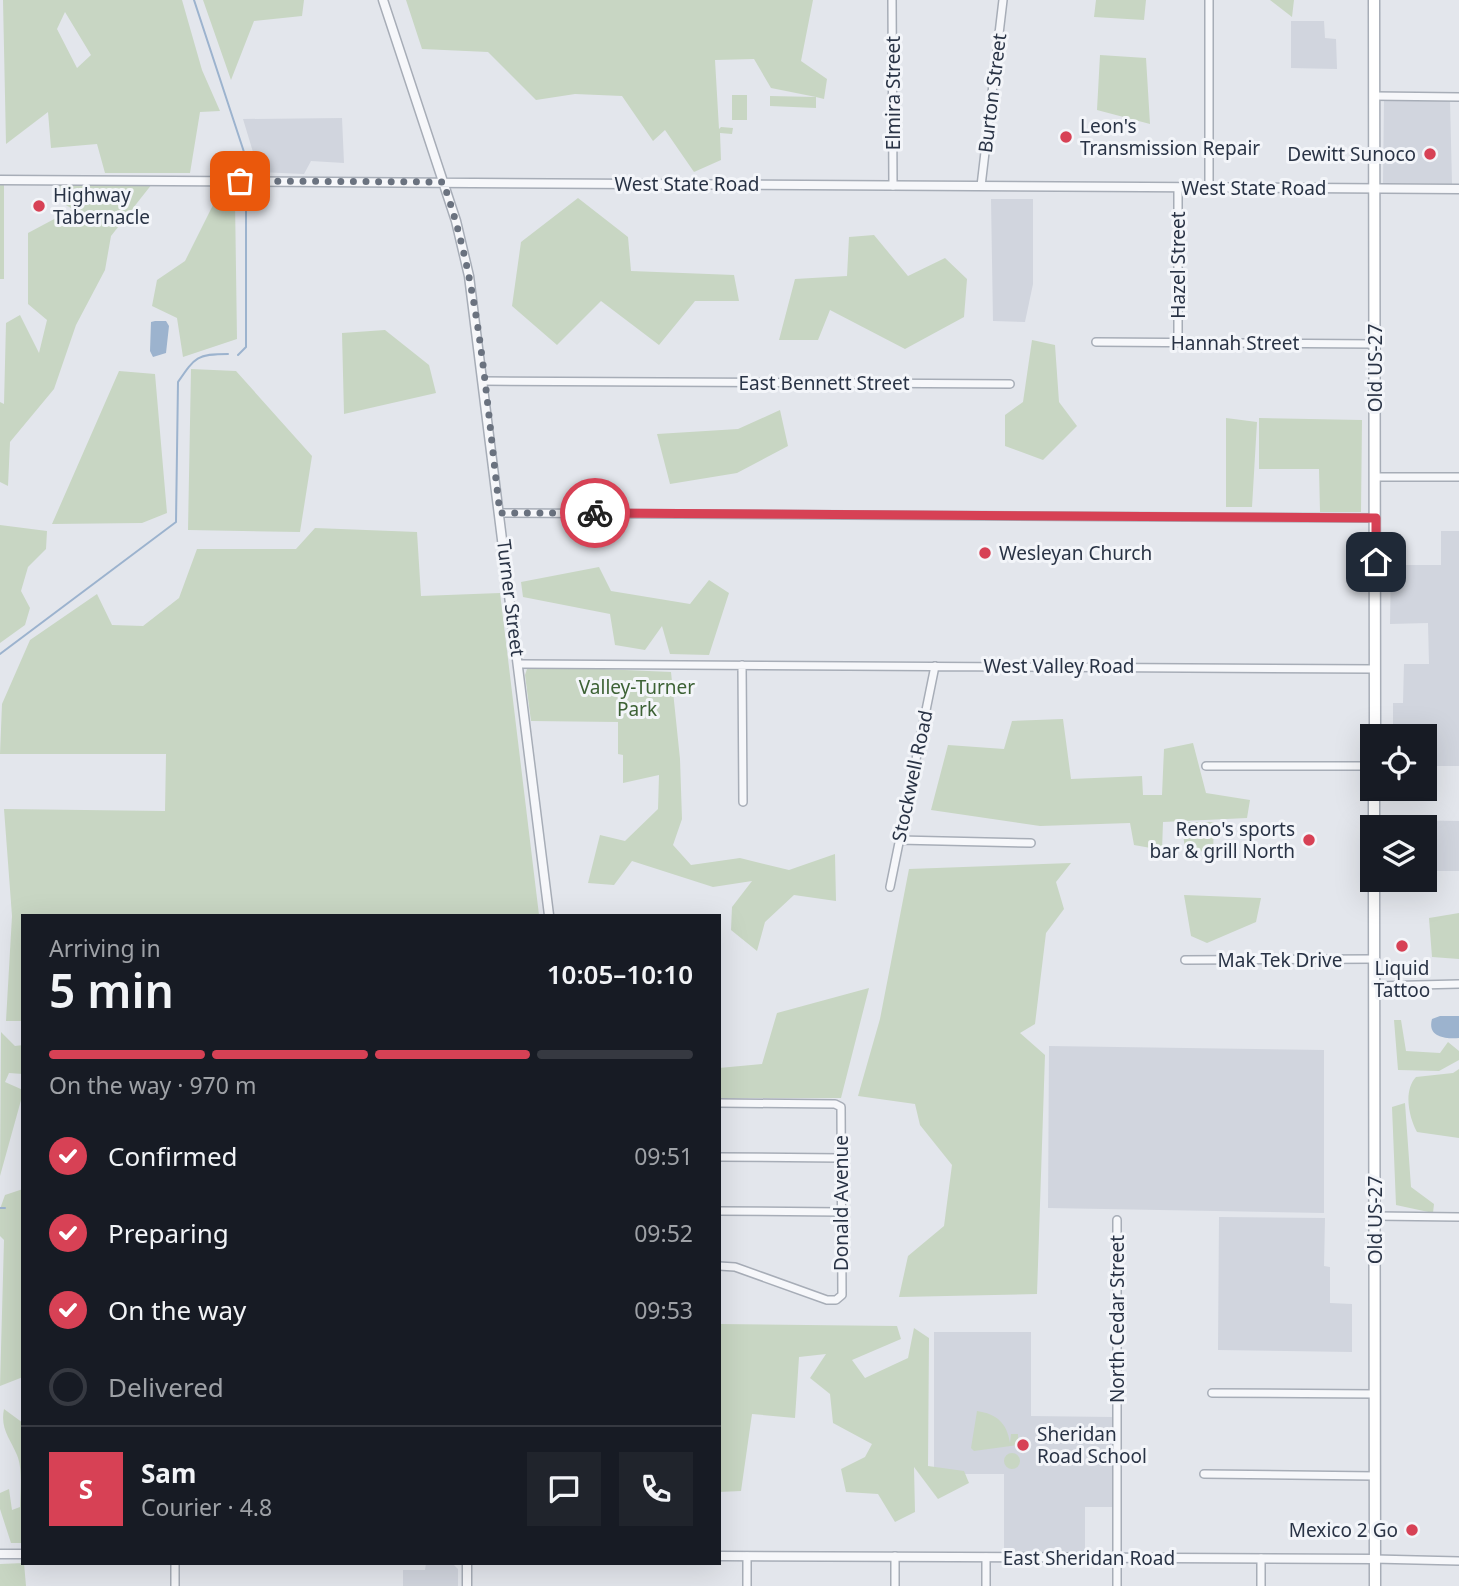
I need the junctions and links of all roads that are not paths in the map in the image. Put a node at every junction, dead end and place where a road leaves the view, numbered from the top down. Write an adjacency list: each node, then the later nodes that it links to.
1 (383, 0): 9 (street, Turner Street)
2 (892, 0): 10 (street, Elmira Street)
3 (1003, 0): 11 (street, Burton Street)
4 (1209, 0): 13 (street)
5 (1374, 0): 6 (main road, Old US-27)
6 (1374, 96): 7 (street); 14 (main road, Old US-27)
7 (1459, 97)
8 (0, 180): 9 (street, West State Road)
9 (443, 182): 10 (street, West State Road); 19 (street, Turner Street)
10 (894, 186): 11 (street, West State Road)
11 (981, 186): 12 (street, West State Road)
12 (1178, 188): 13 (street, West State Road); 17 (street, Hazel Street)
13 (1209, 188): 14 (street, West State Road)
14 (1374, 188): 15 (street, West State Road); 18 (main road, Old US-27)
15 (1459, 189)
16 (1096, 342): 17 (street, Hannah Street)
17 (1178, 343): 18 (street, Hannah Street)
18 (1375, 344): 21 (main road, Old US-27)
19 (483, 381): 20 (street, East Bennett Street); 23 (street, Turner Street)
20 (1010, 384)
21 (1376, 477): 22 (street); 24 (main road, Old US-27)
22 (1459, 477)
23 (500, 513): 24 (street); 25 (street, Turner Street)
24 (1376, 518): 28 (main road, Old US-27)
25 (519, 664): 26 (street, West Valley Road); 37 (street, Turner Street)
26 (742, 665): 27 (street, West Valley Road); 32 (street)
27 (935, 666): 28 (street, West Valley Road); 33 (street, Stockwell Road)
28 (1375, 669): 29 (main road, Old US-27)
29 (1375, 724)
30 (1206, 766): 31 (street)
31 (1360, 766)
32 (743, 802)
33 (899, 840): 34 (street); 35 (street, Stockwell Road)
34 (1031, 843)
35 (890, 887)
36 (1374, 892): 38 (main road, Old US-27)
37 (549, 914)
38 (1376, 959): 39 (street, Mak Tek Drive); 41 (main road, Old US-27)
39 (1185, 960)
40 (1459, 984): 41 (street)
41 (1376, 986): 47 (main road, Old US-27)
42 (721, 1103): 44 (street, Donald Avenue)
43 (721, 1157): 44 (street)
44 (841, 1158): 46 (street, Donald Avenue)
45 (721, 1211): 46 (street)
46 (841, 1212): 50 (street, Donald Avenue)
47 (1375, 1216): 48 (street); 52 (main road, Old US-27)
48 (1459, 1217)
49 (1117, 1220): 61 (street, North Cedar Street)
50 (721, 1266)
51 (1212, 1393): 52 (street)
52 (1375, 1394): 54 (main road, Old US-27)
53 (1204, 1474): 54 (street)
54 (1375, 1476): 63 (main road, Old US-27)
55 (0, 1553): 56 (street)
56 (21, 1553)
57 (721, 1556): 58 (street, East Sheridan Road)
58 (747, 1556): 59 (street, East Sheridan Road); 69 (street)
59 (895, 1556): 60 (street, East Sheridan Road); 70 (street)
60 (986, 1557): 61 (street, East Sheridan Road); 71 (street)
61 (1117, 1558): 62 (street, East Sheridan Road); 72 (street, North Cedar Street)
62 (1261, 1559): 63 (street, East Sheridan Road); 73 (street)
63 (1374, 1559): 64 (street, East Sheridan Road); 74 (main road, Old US-27)
64 (1459, 1562)
65 (175, 1565): 67 (street)
66 (467, 1565): 68 (street)
67 (175, 1586)
68 (467, 1586)
69 (747, 1586)
70 (895, 1586)
71 (986, 1586)
72 (1117, 1586)
73 (1261, 1586)
74 (1375, 1586)

